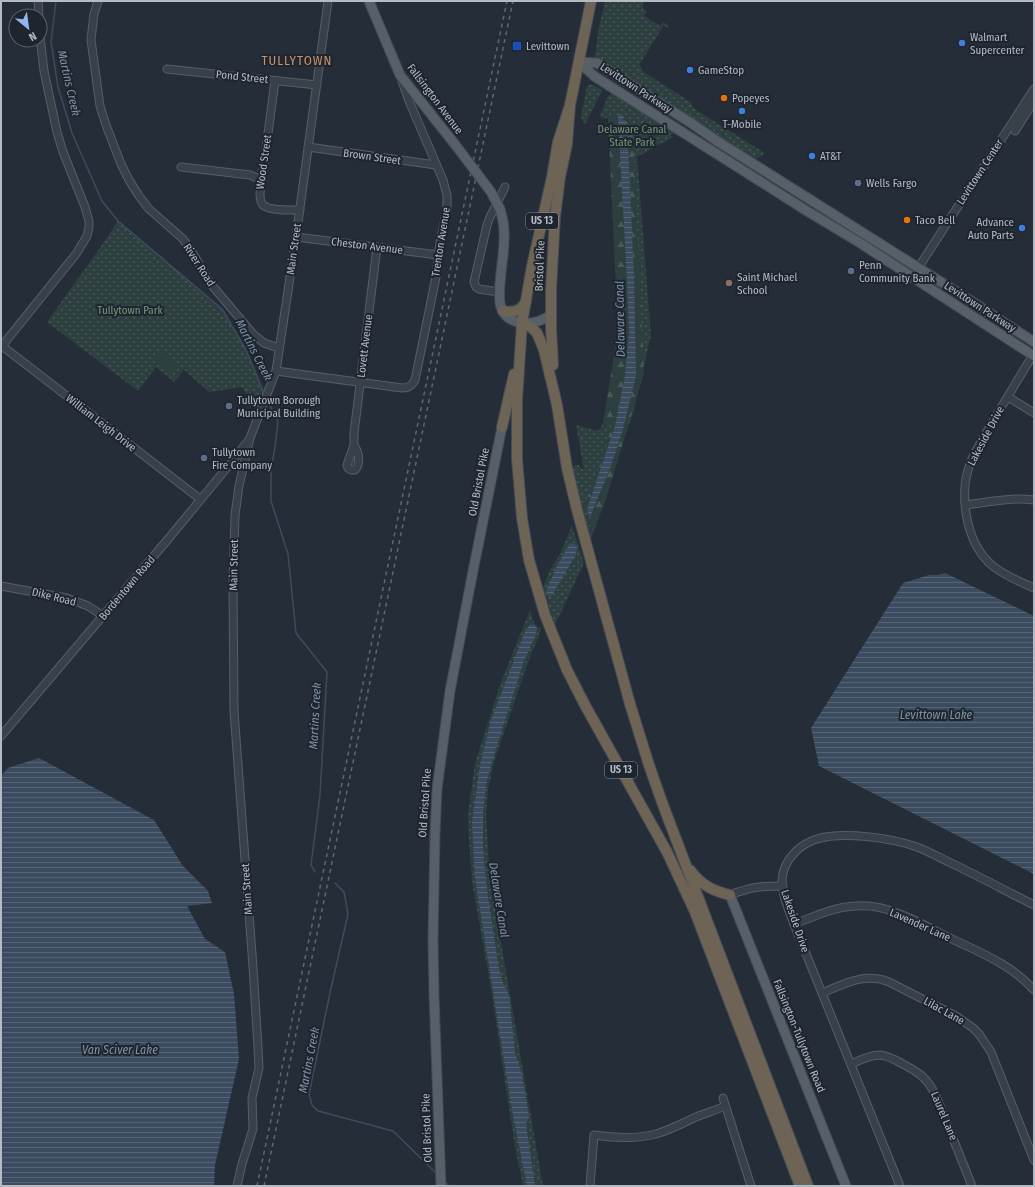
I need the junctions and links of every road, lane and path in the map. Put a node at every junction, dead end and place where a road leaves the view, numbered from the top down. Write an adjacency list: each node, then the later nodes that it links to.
1 (98, 1): 34 (street, River Road)
2 (328, 1): 10 (street, Main Street)
3 (369, 1): 8 (main road, Fallsington Avenue)
4 (591, 1): 6 (highway, Bristol Pike / US 13)
5 (41, 48): 33 (street)
6 (579, 62): 13 (highway, Bristol Pike / US 13); 24 (main road, Levittown Parkway); 25 (main road, Levittown Parkway)
7 (167, 69): 9 (street, Pond Street)
8 (400, 75): 16 (street, Trenton Avenue); 26 (main road, Fallsington Avenue, bridge)
9 (275, 80): 10 (street, Pond Street); 18 (street, Wood Street)
10 (317, 85): 15 (street, Main Street)
11 (1034, 89): 14 (street)
12 (1034, 102): 14 (street)
13 (570, 105): 27 (highway, Bristol Pike / US 13); 29 (highway, Bristol Pike / US 13)
14 (1012, 129): 24 (street, Levittown Center)
15 (308, 147): 16 (street, Brown Street); 20 (street, Main Street)
16 (436, 165): 23 (street, Trenton Avenue)
17 (181, 167): 18 (street)
18 (262, 180): 20 (street, Wood Street)
19 (504, 186): 26 (street)
20 (300, 210): 21 (street, Main Street)
21 (296, 237): 22 (street, Cheston Avenue); 34 (street, Main Street)
22 (377, 247): 23 (street, Cheston Avenue); 37 (street, Lovett Avenue)
23 (438, 255): 37 (street, Trenton Avenue)
24 (919, 269): 25 (street, Levittown Center); 32 (main road, Levittown Parkway)
25 (914, 279): 35 (main road, Levittown Parkway)
26 (499, 292): 28 (main road, Fallsington Avenue)
27 (527, 299): 28 (highway); 30 (highway, Bristol Pike / US 13)
28 (503, 311): 30 (main road)
29 (551, 315): 30 (main road); 39 (highway, Bristol Pike / US 13)
30 (522, 323): 31 (highway, US 13); 39 (highway)
31 (521, 338): 41 (highway); 66 (highway, US 13)
32 (1034, 342)
33 (1, 346): 44 (street, William Leigh Drive)
34 (280, 348): 36 (street, Main Street)
35 (1034, 355): 38 (street, Lakeside Drive)
36 (276, 371): 37 (street); 42 (street, Main Street)
37 (360, 383): 43 (street, Lovett Avenue)
38 (1008, 397): 40 (street, Lakeside Drive); 46 (street, Lakeside Drive)
39 (557, 405): 51 (highway, US 13)
40 (1034, 414)
41 (502, 427): 62 (main road, Old Bristol Pike)
42 (250, 438): 44 (street, Bordentown Road); 63 (street, Main Street)
43 (354, 445)
44 (200, 499): 49 (street, Bordentown Road)
45 (1034, 500): 46 (street)
46 (966, 505): 48 (street, Lakeside Drive)
47 (1, 586): 49 (street, Dike Road)
48 (1034, 588)
49 (103, 616): 50 (street, Bordentown Road)
50 (1, 736)
51 (684, 861): 53 (highway); 67 (highway, US 13)
52 (782, 886): 53 (street); 54 (street, Lakeside Drive); 55 (street, Lakeside Drive)
53 (730, 895): 68 (main road, Fallsington-Tullytown Road)
54 (1034, 905)
55 (794, 924): 56 (street, Lavender Lane); 57 (street, Lakeside Drive)
56 (1034, 990)
57 (822, 993): 58 (street, Lakeside Drive); 61 (street, Lilac Lane)
58 (851, 1064): 69 (street, Lakeside Drive); 70 (street, Laurel Lane)
59 (723, 1098): 60 (street)
60 (725, 1106): 64 (street); 65 (street)
61 (1034, 1160)
62 (441, 1185)
63 (237, 1186)
64 (590, 1186)
65 (751, 1186)
66 (800, 1186)
67 (808, 1186)
68 (846, 1186)
69 (900, 1186)
70 (972, 1186)

